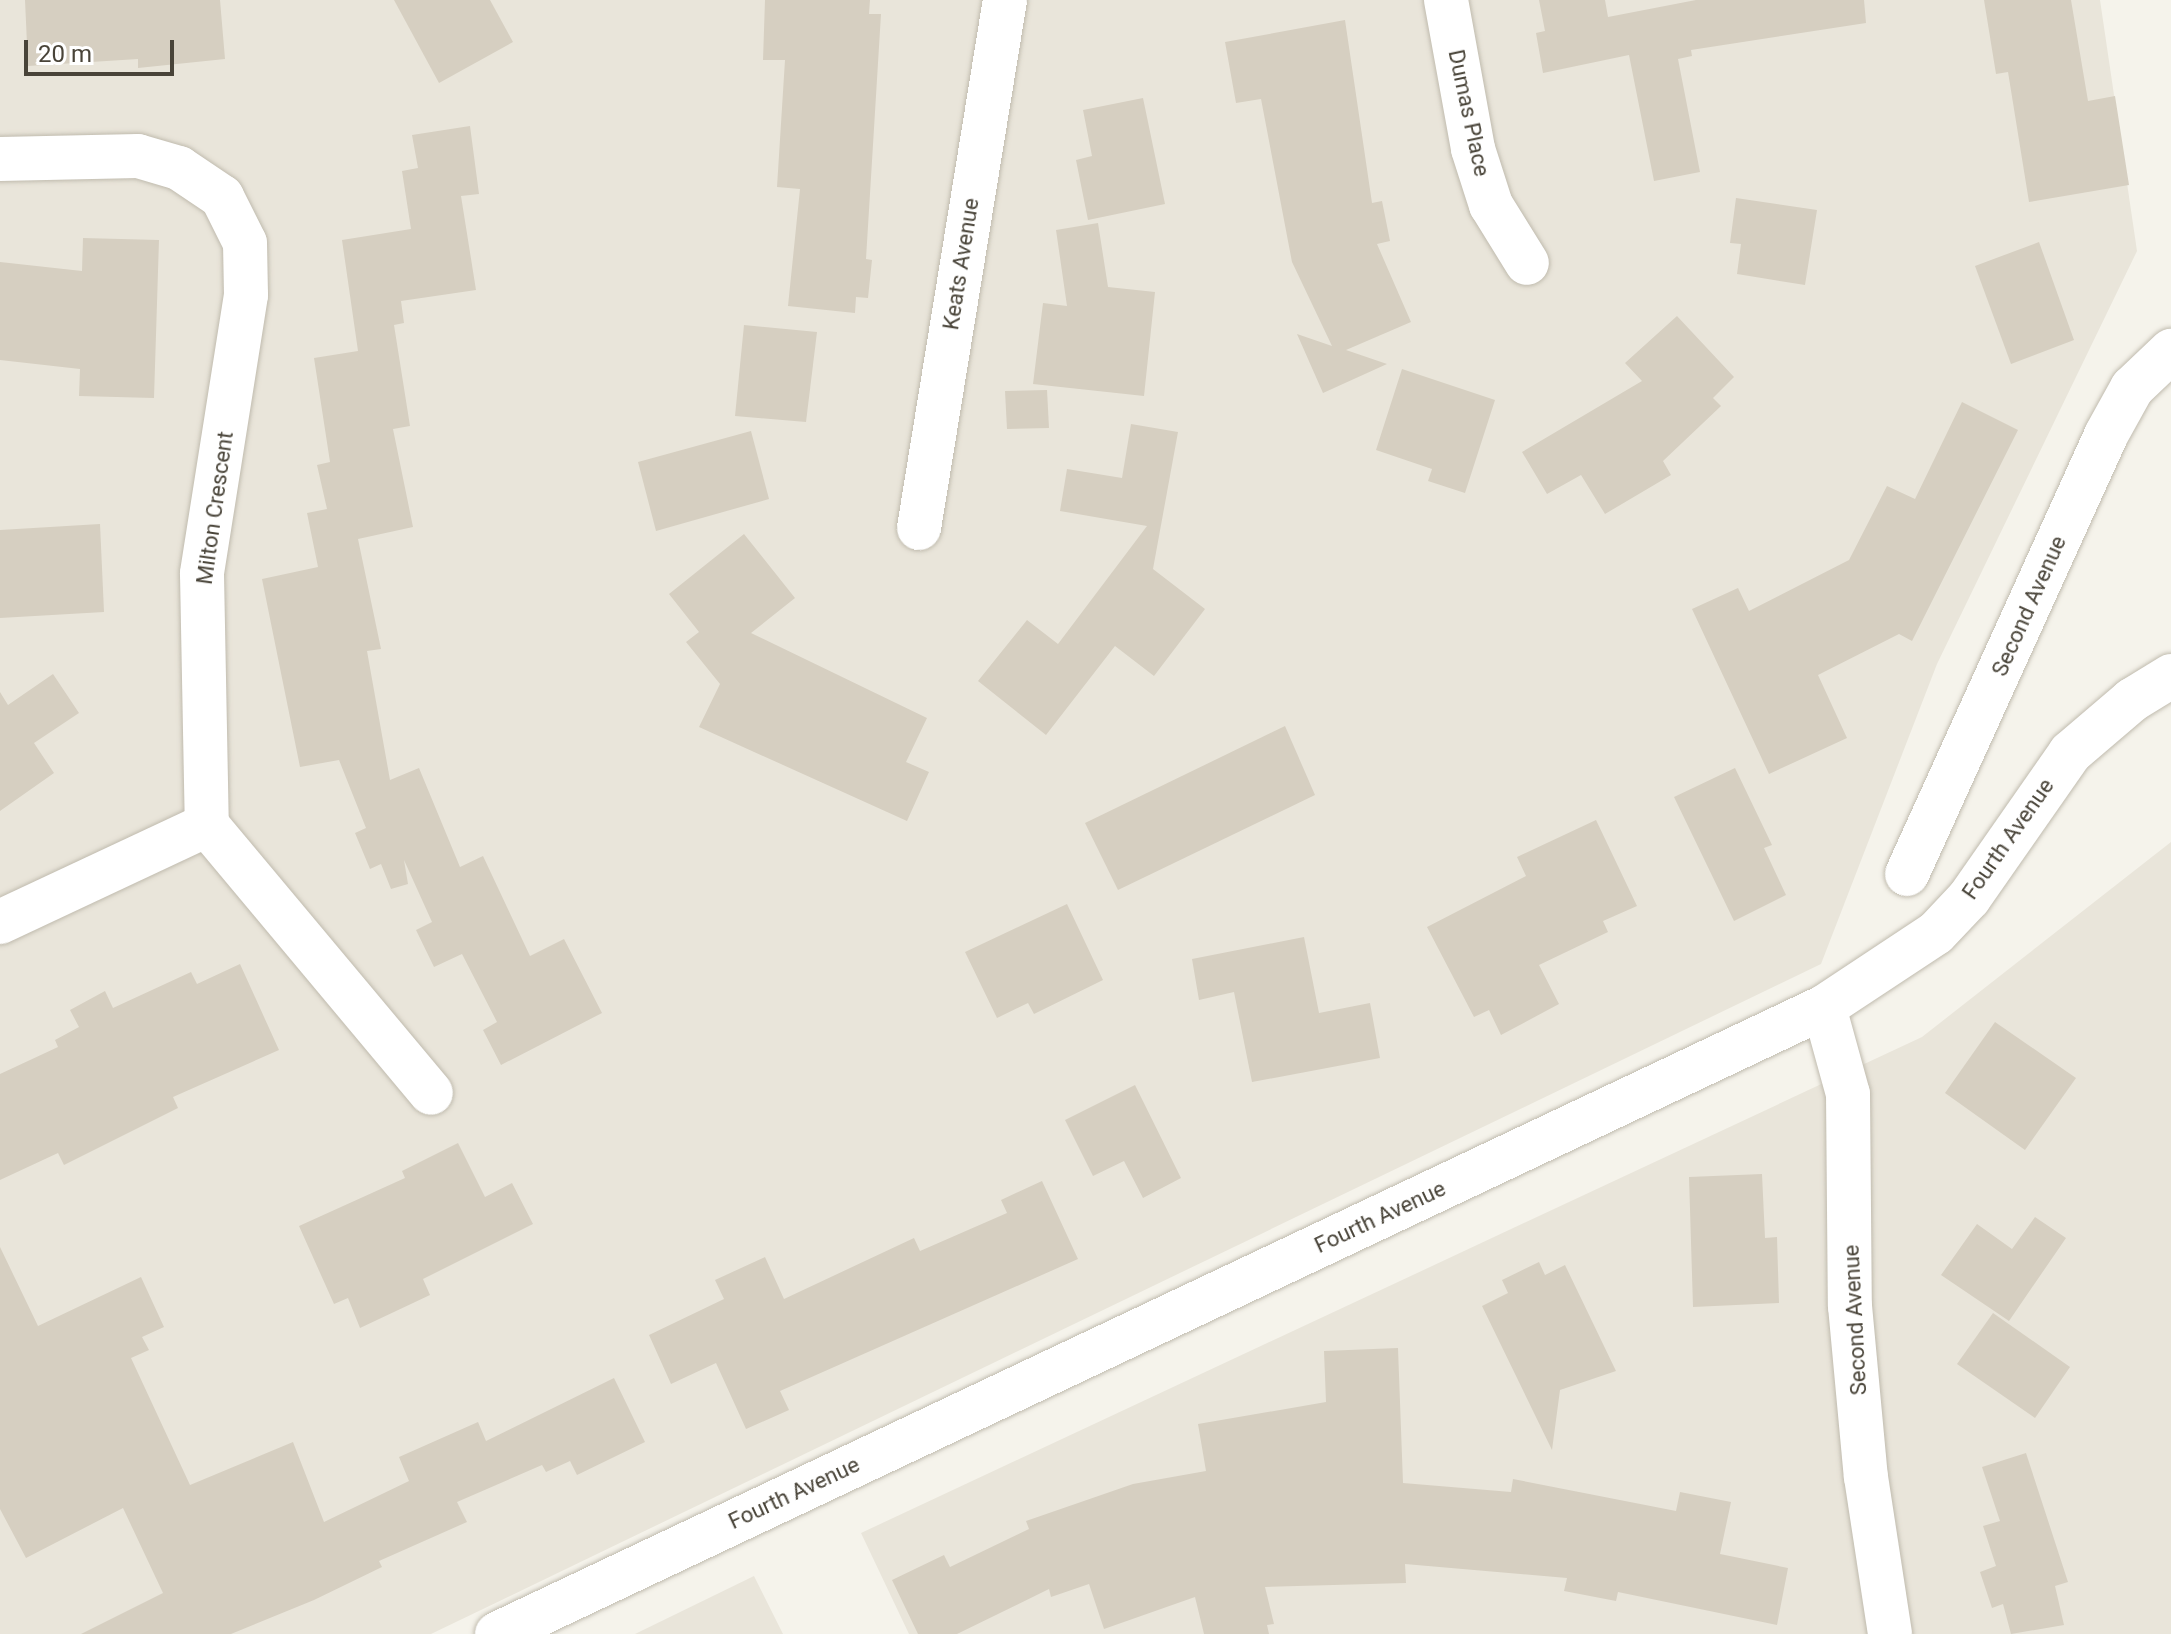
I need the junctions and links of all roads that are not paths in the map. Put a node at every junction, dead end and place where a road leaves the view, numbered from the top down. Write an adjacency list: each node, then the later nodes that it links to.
1 (1005, 0): 6 (street, Keats Avenue)
2 (1446, 0): 4 (street, Dumas Place)
3 (0, 159): 8 (street, Milton Crescent)
4 (1527, 263)
5 (2171, 351): 9 (street, Second Avenue)
6 (919, 528)
7 (2171, 676): 11 (street, Fourth Avenue)
8 (207, 825): 10 (street); 12 (street)
9 (1907, 874)
10 (0, 922)
11 (1824, 1007): 13 (street, Fourth Avenue); 14 (street, Second Avenue)
12 (431, 1093)
13 (497, 1634)
14 (1890, 1634)

